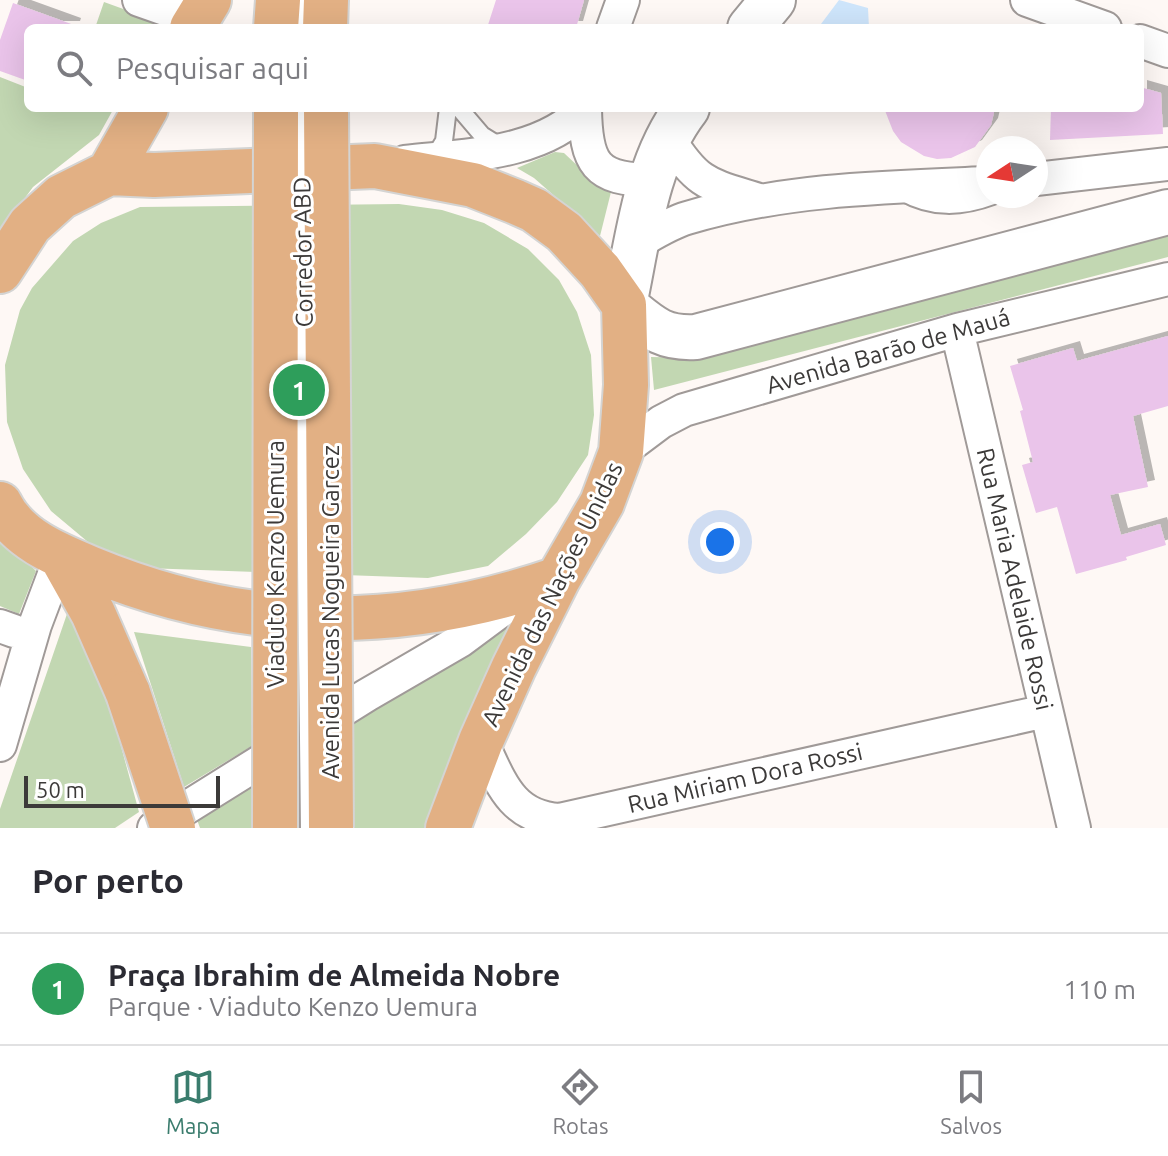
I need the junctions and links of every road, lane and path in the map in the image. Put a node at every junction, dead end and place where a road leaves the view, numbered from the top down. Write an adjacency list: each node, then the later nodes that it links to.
1 (139, 0): 5 (street)
2 (623, 0): 6 (street)
3 (773, 0): 7 (street)
4 (1030, 0): 8 (street)
5 (199, 16)
6 (614, 24)
7 (753, 24)
8 (1094, 24)
9 (1144, 42): 10 (street)
10 (1168, 51)
11 (144, 112): 24 (main road)
12 (276, 112): 47 (main road, Viaduto Kenzo Uemura, bridge)
13 (301, 112): 48 (lane, Corredor ABD, bridge)
14 (326, 112): 49 (main road, Avenida Lucas Nogueira Garcez, bridge)
15 (448, 112): 21 (lane)
16 (462, 112): 20 (lane)
17 (581, 112): 20 (street)
18 (585, 112): 26 (street)
19 (678, 123): 26 (street, Avenida das Nações Unidas); 29 (street)
20 (504, 148): 21 (street)
21 (433, 159): 23 (street)
22 (1167, 164): 25 (street)
23 (375, 166): 24 (main road); 35 (main road)
24 (109, 173): 33 (main road)
25 (1048, 178)
26 (652, 180): 32 (street, Avenida das Nações Unidas)
27 (976, 184): 28 (street)
28 (895, 188): 29 (street); 30 (lane)
29 (759, 200): 32 (street)
30 (976, 201)
31 (1168, 212): 35 (street)
32 (637, 243): 35 (street, Avenida das Nações Unidas)
33 (0, 271)
34 (1168, 279): 36 (street, Avenida Barão de Mauá)
35 (624, 305): 37 (main road, Avenida das Nações Unidas)
36 (957, 330): 37 (street, Avenida Barão de Mauá); 41 (street, Rua Maria Adelaide Rossi)
37 (621, 452): 40 (main road, Avenida das Nações Unidas)
38 (0, 504): 39 (main road)
39 (61, 556): 40 (main road); 43 (street); 46 (main road, bridge)
40 (544, 584): 42 (main road, Avenida das Nações Unidas); 45 (street)
41 (1046, 711): 42 (street, Rua Miriam Dora Rossi); 50 (street, Rua Maria Adelaide Rossi)
42 (481, 741): 44 (main road, Avenida das Nações Unidas)
43 (0, 745)
44 (455, 818)
45 (154, 828)
46 (173, 828)
47 (275, 828)
48 (309, 828)
49 (331, 828)
50 (1074, 828)

